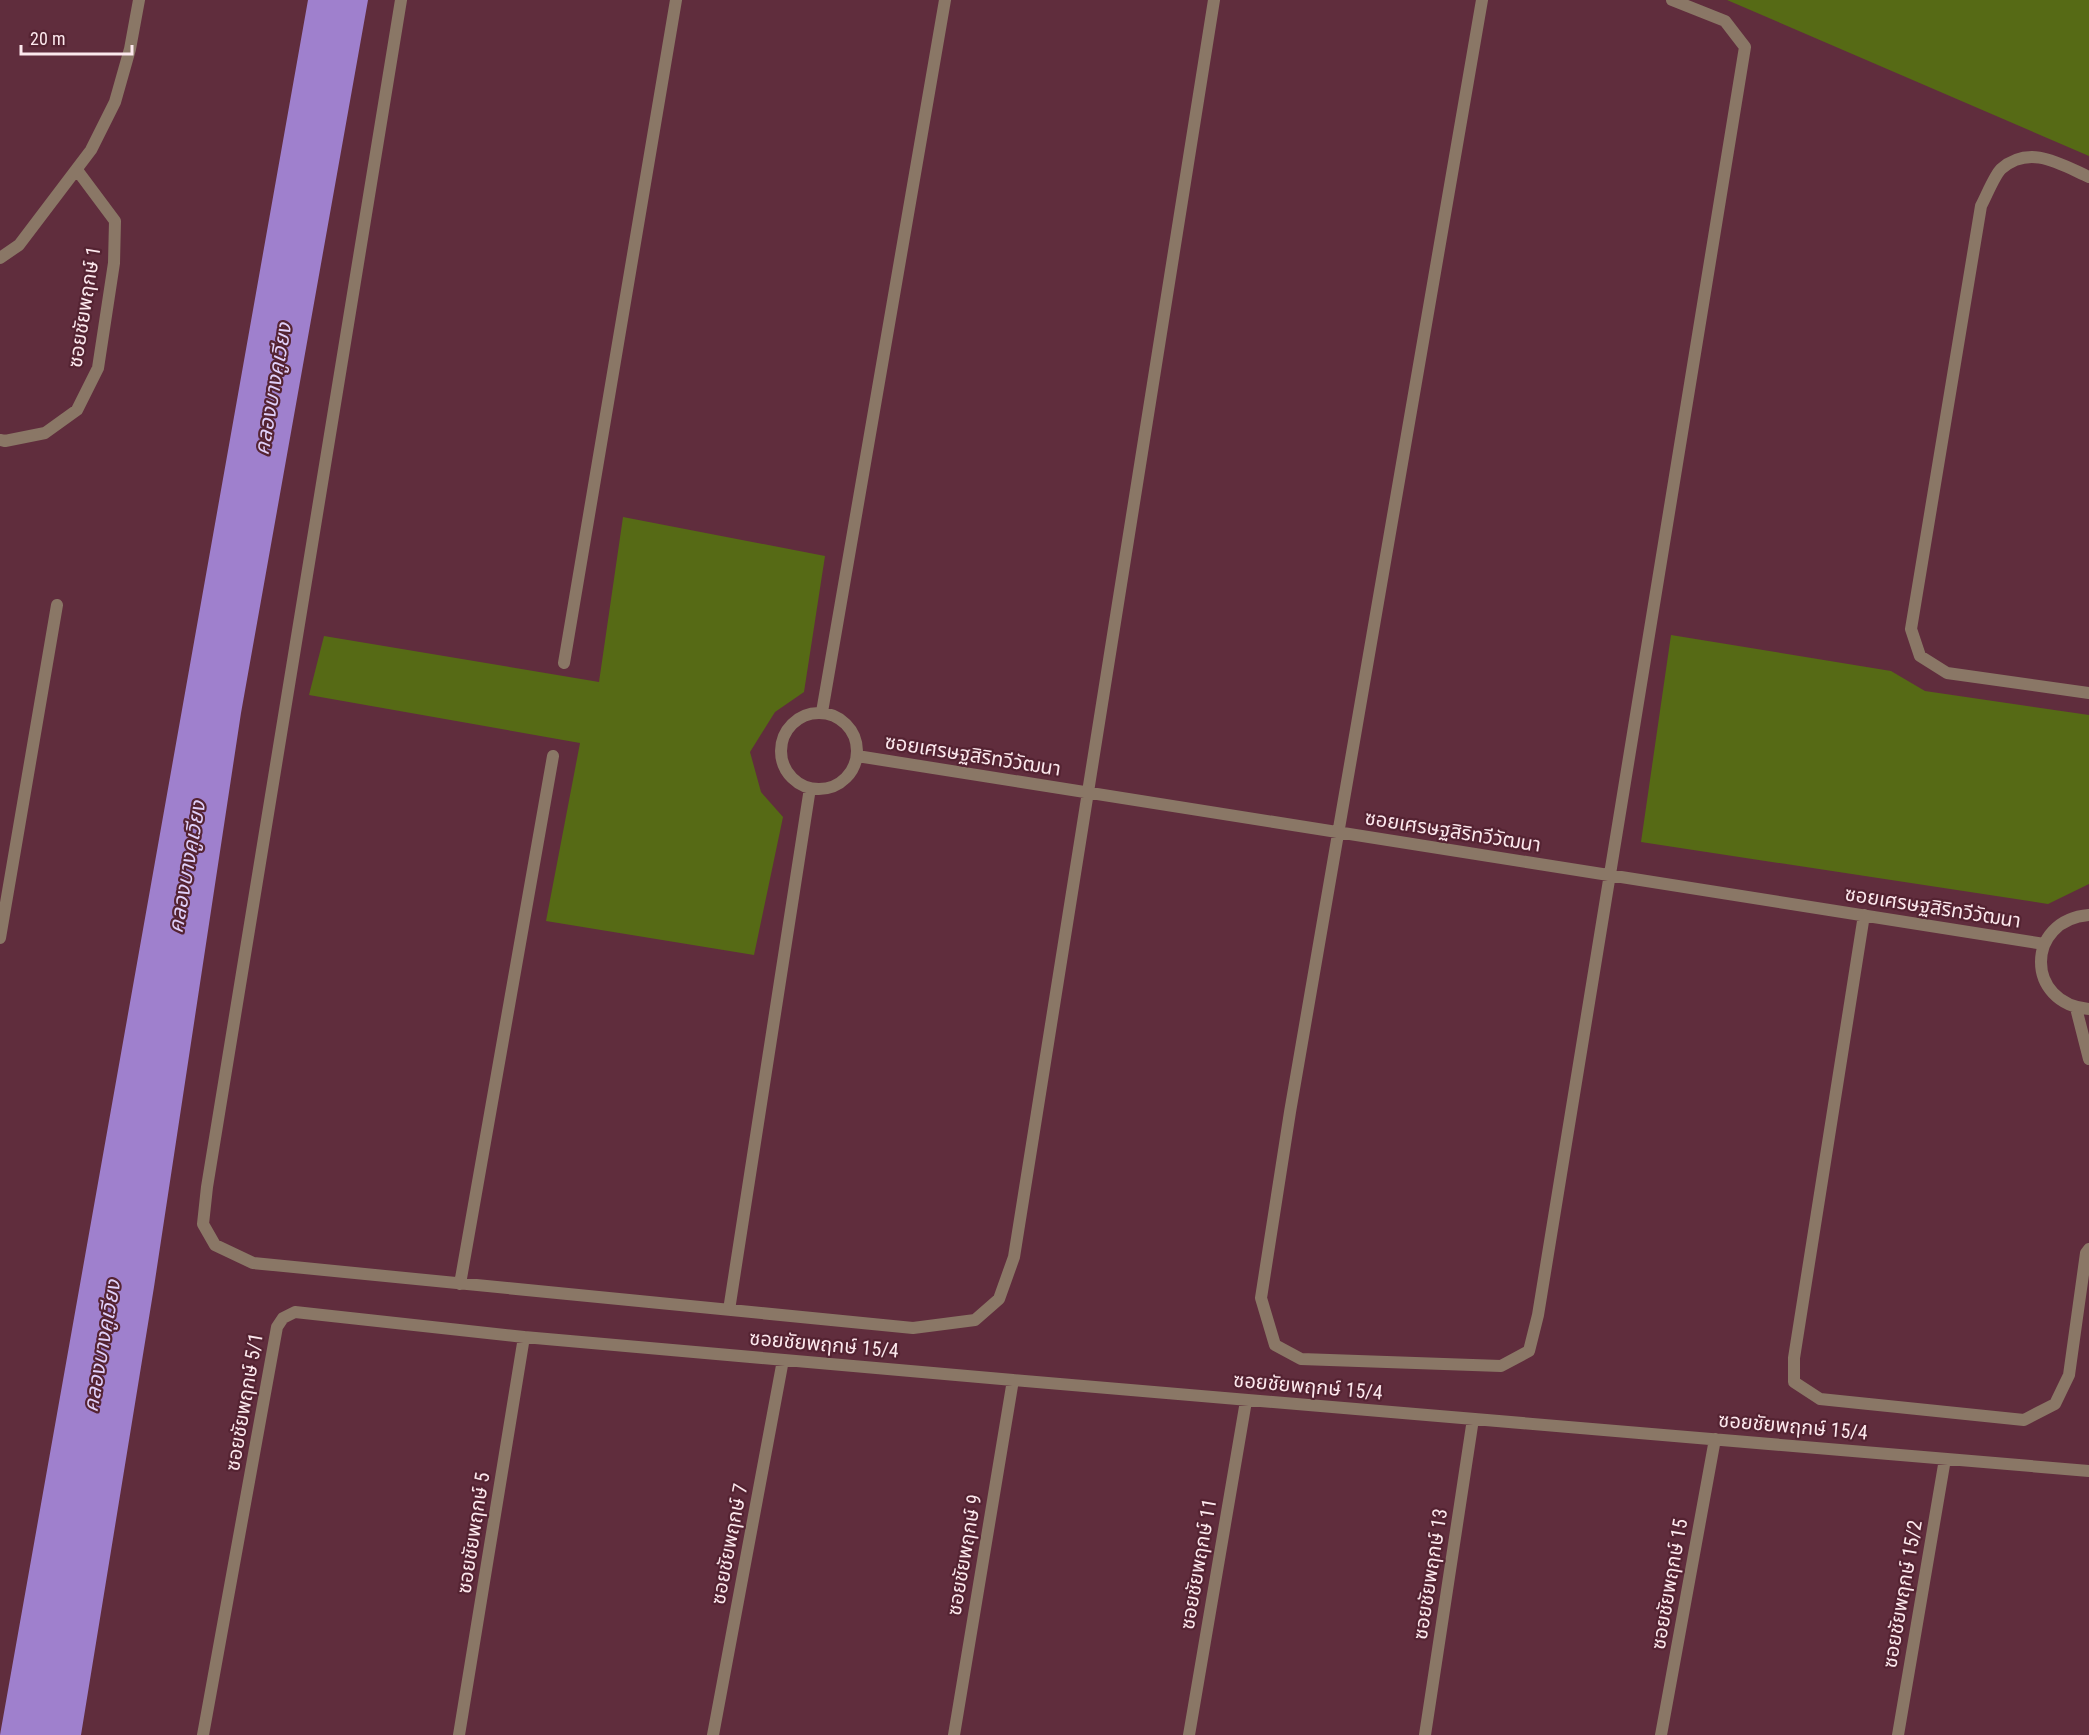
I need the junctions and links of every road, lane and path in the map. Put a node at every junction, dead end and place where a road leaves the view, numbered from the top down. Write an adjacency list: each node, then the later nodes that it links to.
1 (139, 0): 8 (street)
2 (401, 0): 31 (street)
3 (676, 0): 13 (street)
4 (945, 0): 15 (street)
5 (1214, 0): 19 (street)
6 (1482, 0): 20 (street)
7 (1672, 0): 21 (street)
8 (77, 170): 10 (street); 11 (street, ซอยชัยพฤกษ์ 1)
9 (2089, 177): 14 (street)
10 (0, 258)
11 (0, 440)
12 (57, 605): 22 (street)
13 (564, 663)
14 (2089, 693)
15 (822, 712): 17 (street, ซอยเศรษฐสิริทวีวัฒนา); 18 (street)
16 (553, 756): 31 (street)
17 (857, 756): 18 (street, ซอยเศรษฐสิริทวีวัฒนา); 19 (street, ซอยเศรษฐสิริทวีวัฒนา)
18 (810, 788): 32 (street)
19 (1088, 793): 20 (street, ซอยเศรษฐสิริทวีวัฒนา); 32 (street)
20 (1339, 832): 21 (street, ซอยเศรษฐสิริทวีวัฒนา); 21 (street)
21 (1610, 875): 23 (street, ซอยเศรษฐสิริทวีวัฒนา)
22 (4, 892): 25 (street)
23 (1864, 915): 26 (street, ซอยเศรษฐสิริทวีวัฒนา); 30 (street)
24 (2089, 915): 26 (street, ซอยเศรษฐสิริทวีวัฒนา)
25 (0, 938)
26 (2044, 944): 27 (street, ซอยเศรษฐสิริทวีวัฒนา)
27 (2076, 1008): 28 (street, ซอยเศรษฐสิริทวีวัฒนา); 29 (street)
28 (2089, 1009)
29 (2089, 1059)
30 (2089, 1249)
31 (460, 1284): 32 (street)
32 (729, 1310)
33 (524, 1337): 34 (street, ซอยชัยพฤกษ์ 15/4); 41 (street, ซอยชัยพฤกษ์ 5/1); 42 (street, ซอยชัยพฤกษ์ 5)
34 (783, 1360): 35 (street, ซอยชัยพฤกษ์ 15/4); 43 (street, ซอยชัยพฤกษ์ 7)
35 (1013, 1380): 36 (street, ซอยชัยพฤกษ์ 15/4); 44 (street, ซอยชัยพฤกษ์ 9)
36 (1246, 1401): 37 (street, ซอยชัยพฤกษ์ 15/4); 45 (street, ซอยชัยพฤกษ์ 11)
37 (1473, 1419): 38 (street, ซอยชัยพฤกษ์ 15/4); 46 (street, ซอยชัยพฤกษ์ 13)
38 (1715, 1439): 39 (street, ซอยชัยพฤกษ์ 15/4); 47 (street, ซอยชัยพฤกษ์ 15)
39 (1945, 1459): 40 (street, ซอยชัยพฤกษ์ 15/4); 48 (street, ซอยชัยพฤกษ์ 15/2)
40 (2089, 1471)
41 (202, 1735)
42 (459, 1735)
43 (713, 1735)
44 (954, 1735)
45 (1189, 1735)
46 (1425, 1735)
47 (1661, 1735)
48 (1898, 1735)

